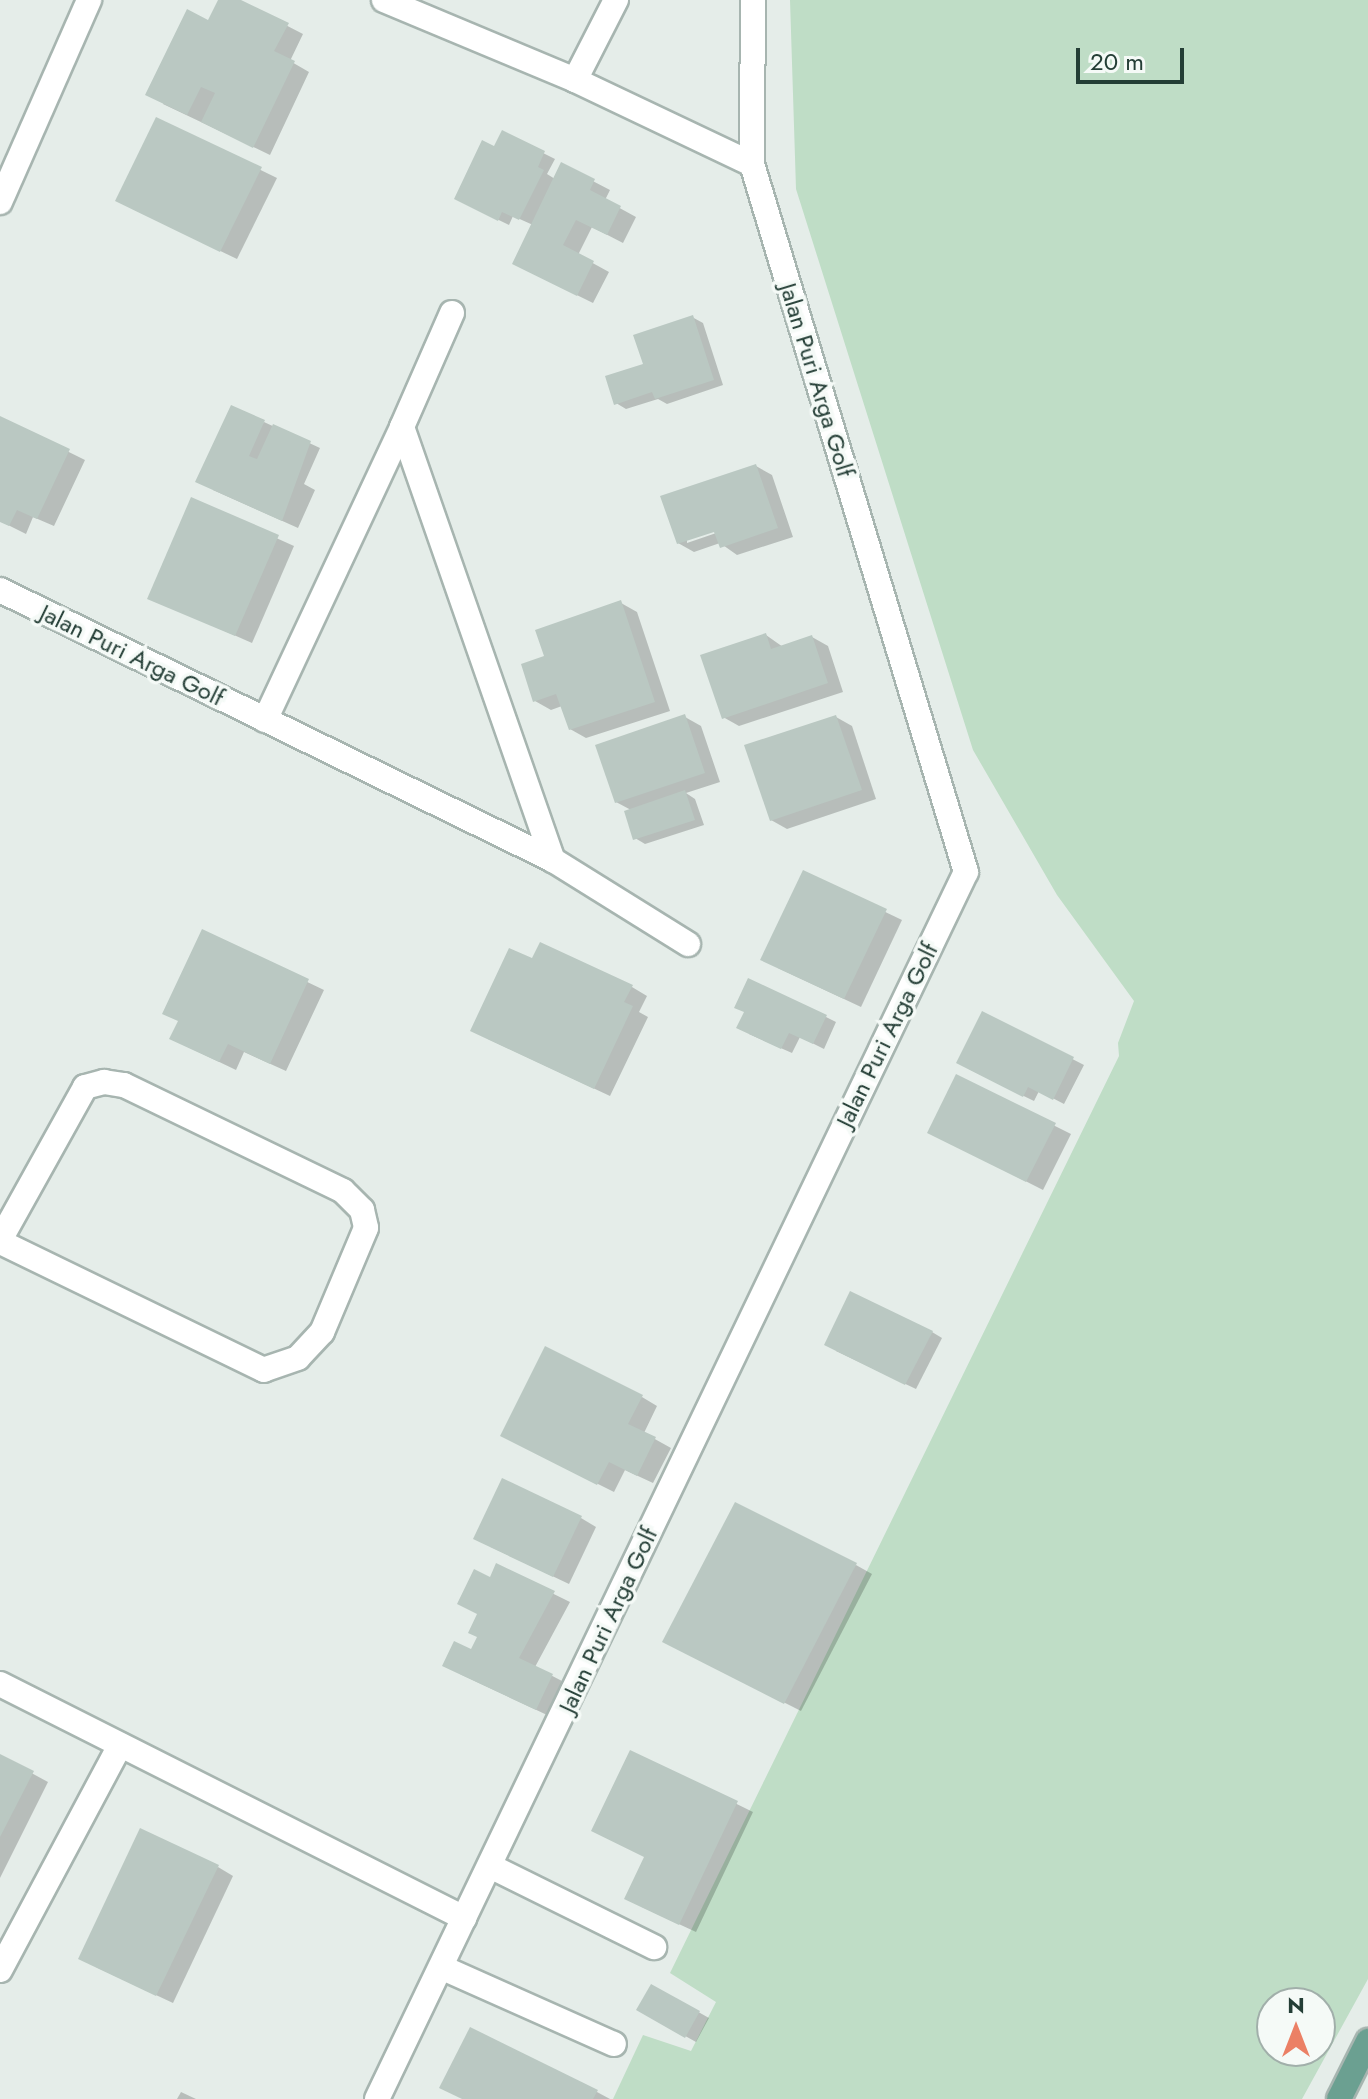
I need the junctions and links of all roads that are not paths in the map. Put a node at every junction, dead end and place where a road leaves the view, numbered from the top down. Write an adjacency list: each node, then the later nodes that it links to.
1 (89, 0): 7 (street)
2 (384, 0): 5 (street)
3 (616, 0): 5 (street)
4 (753, 0): 6 (street, Jalan Puri Arga Golf)
5 (575, 80): 6 (street)
6 (752, 164): 17 (street, Jalan Puri Arga Golf)
7 (0, 202)
8 (452, 313): 9 (street)
9 (402, 427): 11 (street); 12 (street)
10 (0, 590): 11 (street, Jalan Puri Arga Golf)
11 (265, 720): 12 (street, Jalan Puri Arga Golf)
12 (553, 860): 13 (street, Jalan Puri Arga Golf)
13 (688, 944)
14 (0, 1241): 14 (street)
15 (0, 1684): 16 (street)
16 (120, 1745): 18 (street); 21 (street)
17 (492, 1867): 18 (street, Jalan Puri Arga Golf); 19 (street)
18 (464, 1918): 20 (street, Jalan Puri Arga Golf)
19 (654, 1947)
20 (443, 1968): 23 (street); 24 (street, Jalan Puri Arga Golf)
21 (0, 1970)
22 (1368, 2041): 25 (main road)
23 (614, 2044)
24 (377, 2099)
25 (1339, 2099)

